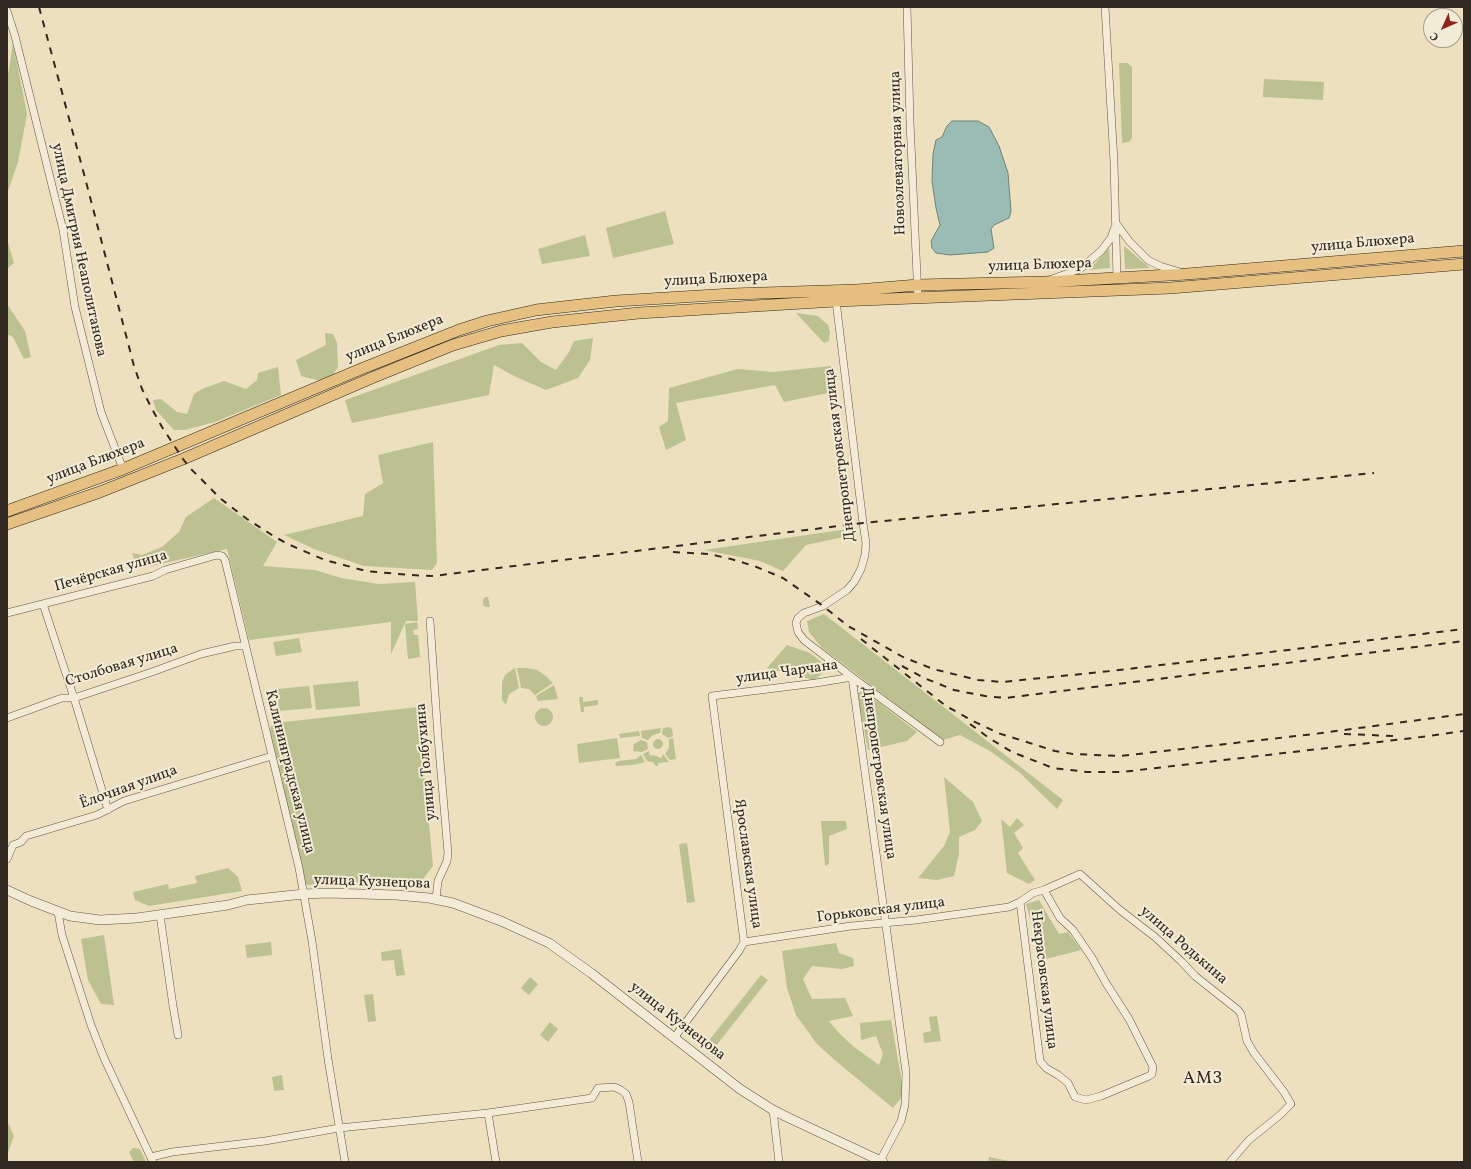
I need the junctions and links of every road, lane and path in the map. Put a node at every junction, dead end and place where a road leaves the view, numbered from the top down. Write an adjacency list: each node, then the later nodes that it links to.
1 (907, 7): 10 (street, Новоэлеваторная улица)
2 (1105, 7): 4 (street)
3 (7, 11): 13 (street, улица Дмитрия Неаполитанова)
4 (1116, 223): 7 (street); 8 (street); 9 (street)
5 (1464, 251): 7 (main road, улица Блюхера)
6 (1464, 264): 12 (main road, улица Блюхера)
7 (1187, 274): 8 (main road, улица Блюхера)
8 (1117, 278): 9 (main road, улица Блюхера)
9 (1045, 282): 10 (main road, улица Блюхера)
10 (918, 285): 11 (main road, улица Блюхера); 12 (street, Новоэлеваторная улица)
11 (836, 296): 12 (main road, улица Блюхера); 13 (main road, улица Блюхера); 15 (main road, улица Блюхера); 21 (street, Днепропетровская улица)
12 (918, 298)
13 (123, 469): 14 (main road, улица Блюхера)
14 (7, 511)
15 (7, 524)
16 (222, 556): 17 (street, Печёрская улица); 20 (street, Калининградская улица)
17 (43, 604): 18 (street, Печёрская улица); 23 (street)
18 (7, 613)
19 (430, 621): 32 (street, улица Толбухина)
20 (246, 646): 23 (street, Столбовая улица); 26 (street, Калининградская улица)
21 (852, 677): 22 (street, улица Чарчана); 25 (street, улица Чарчана); 36 (street, Днепропетровская улица)
22 (712, 696): 37 (street, Ярославская улица)
23 (74, 698): 24 (street, Столбовая улица); 27 (street)
24 (7, 718)
25 (940, 742)
26 (272, 756): 27 (street, Ёлочная улица); 31 (street, Калининградская улица)
27 (108, 810): 28 (street, Ёлочная улица)
28 (7, 859)
29 (7, 890): 34 (street, улица Кузнецова)
30 (1044, 890): 33 (street, улица Родькина); 33 (street, Некрасовская улица); 49 (street, улица Родькина)
31 (304, 894): 32 (street, улица Кузнецова); 35 (street, улица Кузнецова); 42 (street, Калининградская улица)
32 (436, 899): 39 (street, улица Кузнецова)
33 (1020, 902): 36 (street, Горьковская улица)
34 (58, 912): 35 (street, улица Кузнецова); 43 (street)
35 (160, 915): 38 (street)
36 (886, 923): 37 (street, Горьковская улица); 44 (street, Днепропетровская улица)
37 (744, 942): 39 (street, Ярославская улица)
38 (178, 1035)
39 (674, 1038): 40 (street, улица Кузнецова)
40 (773, 1110): 44 (street, улица Кузнецова); 48 (street)
41 (488, 1113): 42 (street); 46 (street); 47 (street)
42 (339, 1128): 43 (street); 45 (street, Калининградская улица)
43 (152, 1160)
44 (882, 1161)
45 (345, 1162)
46 (496, 1162)
47 (638, 1162)
48 (779, 1162)
49 (1230, 1162)

